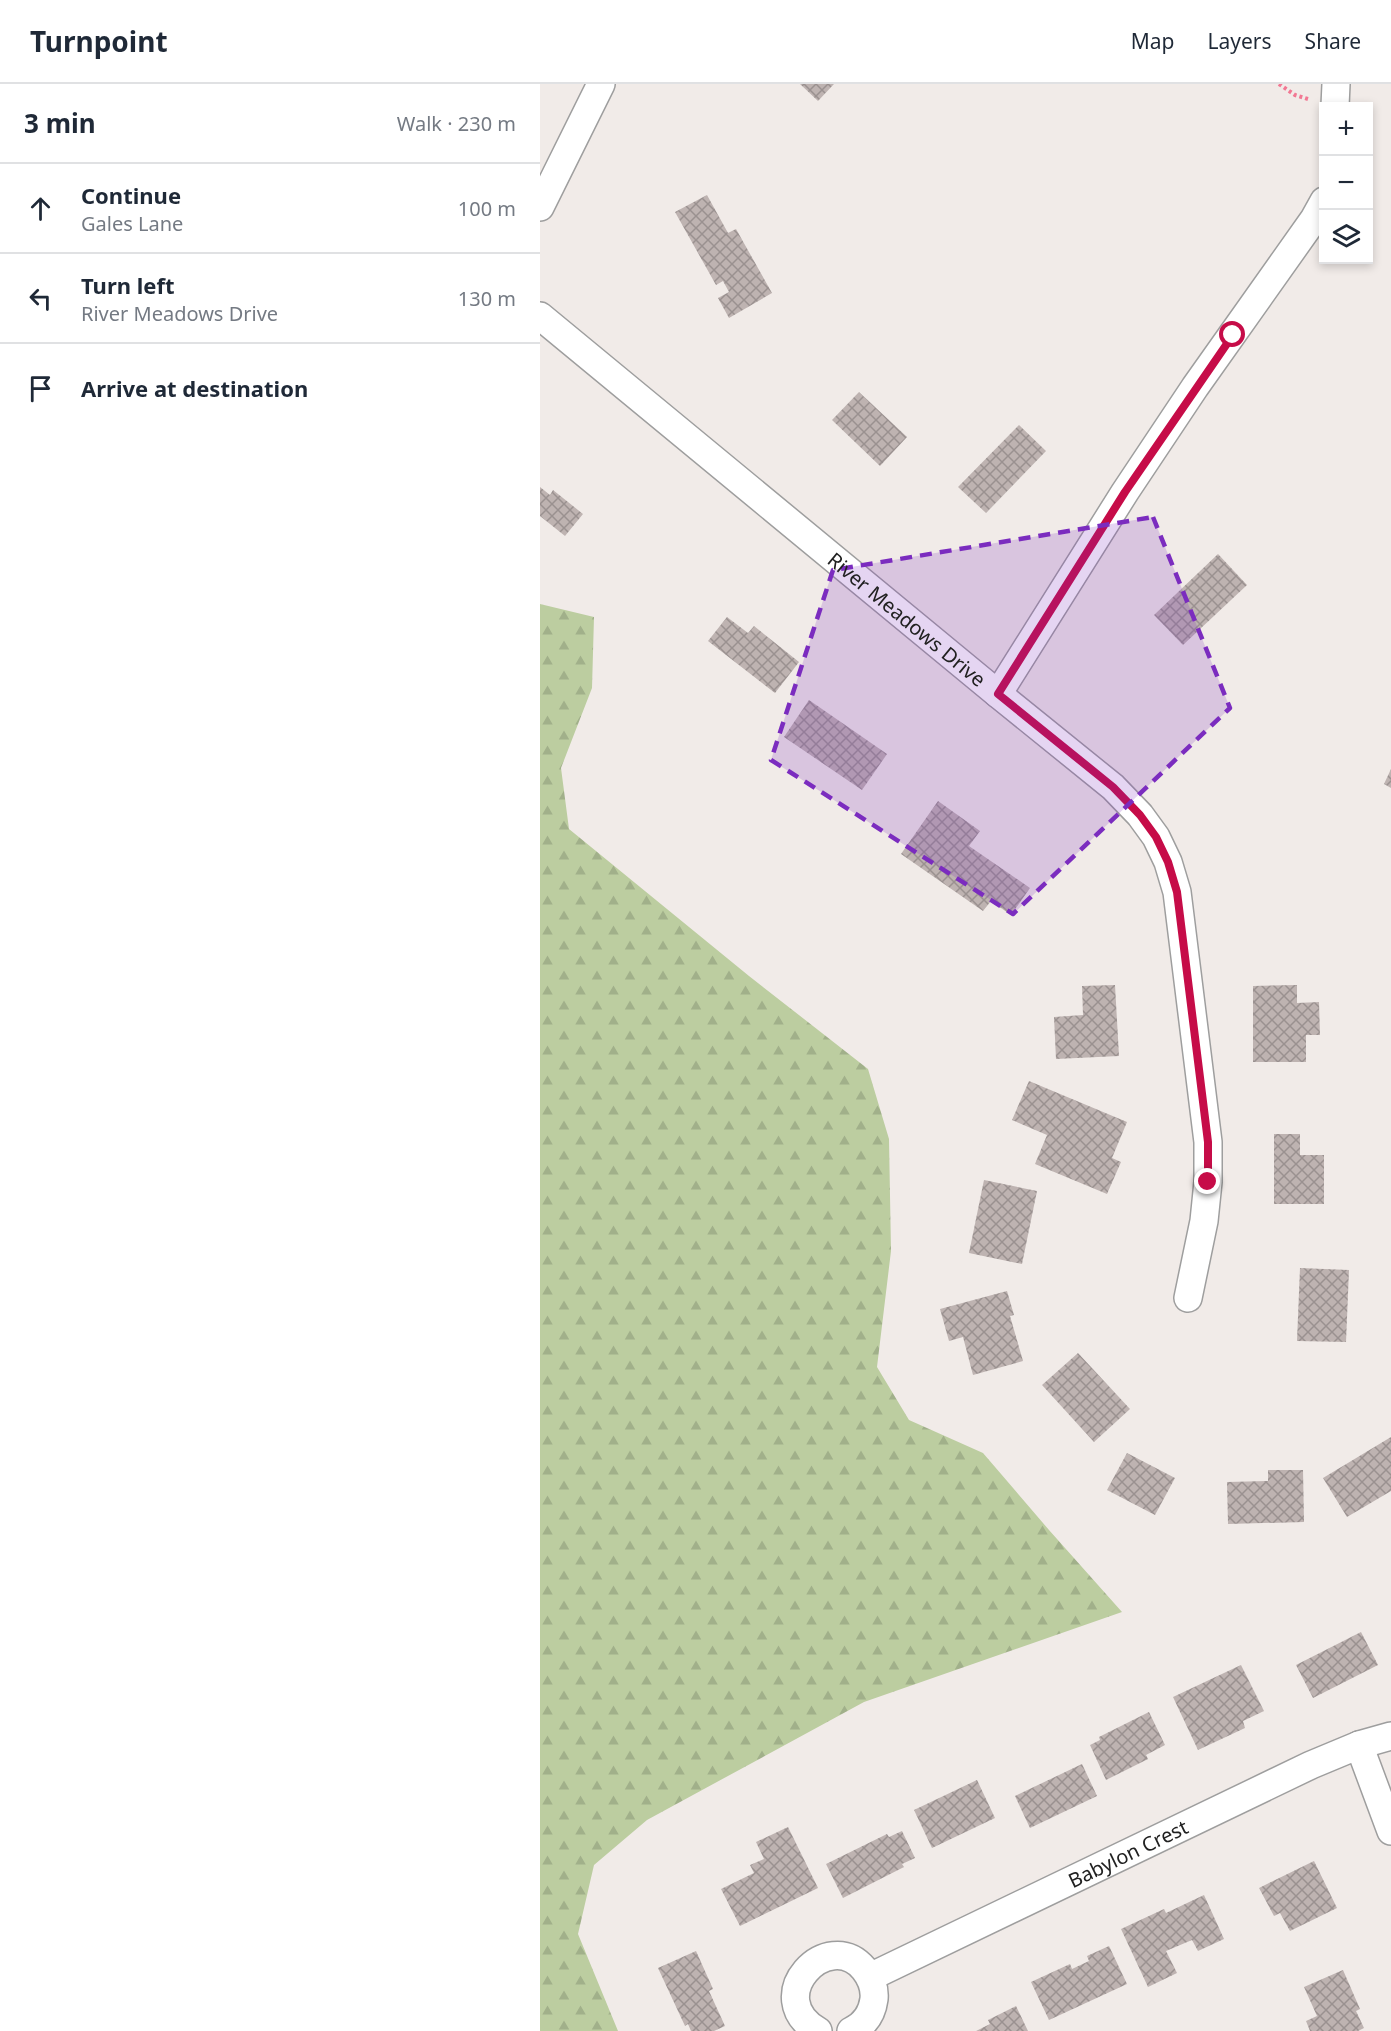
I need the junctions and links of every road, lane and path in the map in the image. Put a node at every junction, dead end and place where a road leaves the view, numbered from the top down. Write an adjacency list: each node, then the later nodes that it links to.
1 (601, 84): 4 (street)
2 (1336, 84): 3 (street)
3 (1335, 102)
4 (540, 207)
5 (1319, 209): 7 (street)
6 (540, 316): 7 (street, River Meadows Drive)
7 (998, 694): 8 (street, River Meadows Drive)
8 (1188, 1298)
9 (1391, 1736): 10 (street, Babylon Crest)
10 (1359, 1745): 11 (street); 12 (street, Babylon Crest)
11 (1391, 1831)
12 (870, 1977): 13 (street); 14 (street)
13 (818, 2031)
14 (851, 2031)

